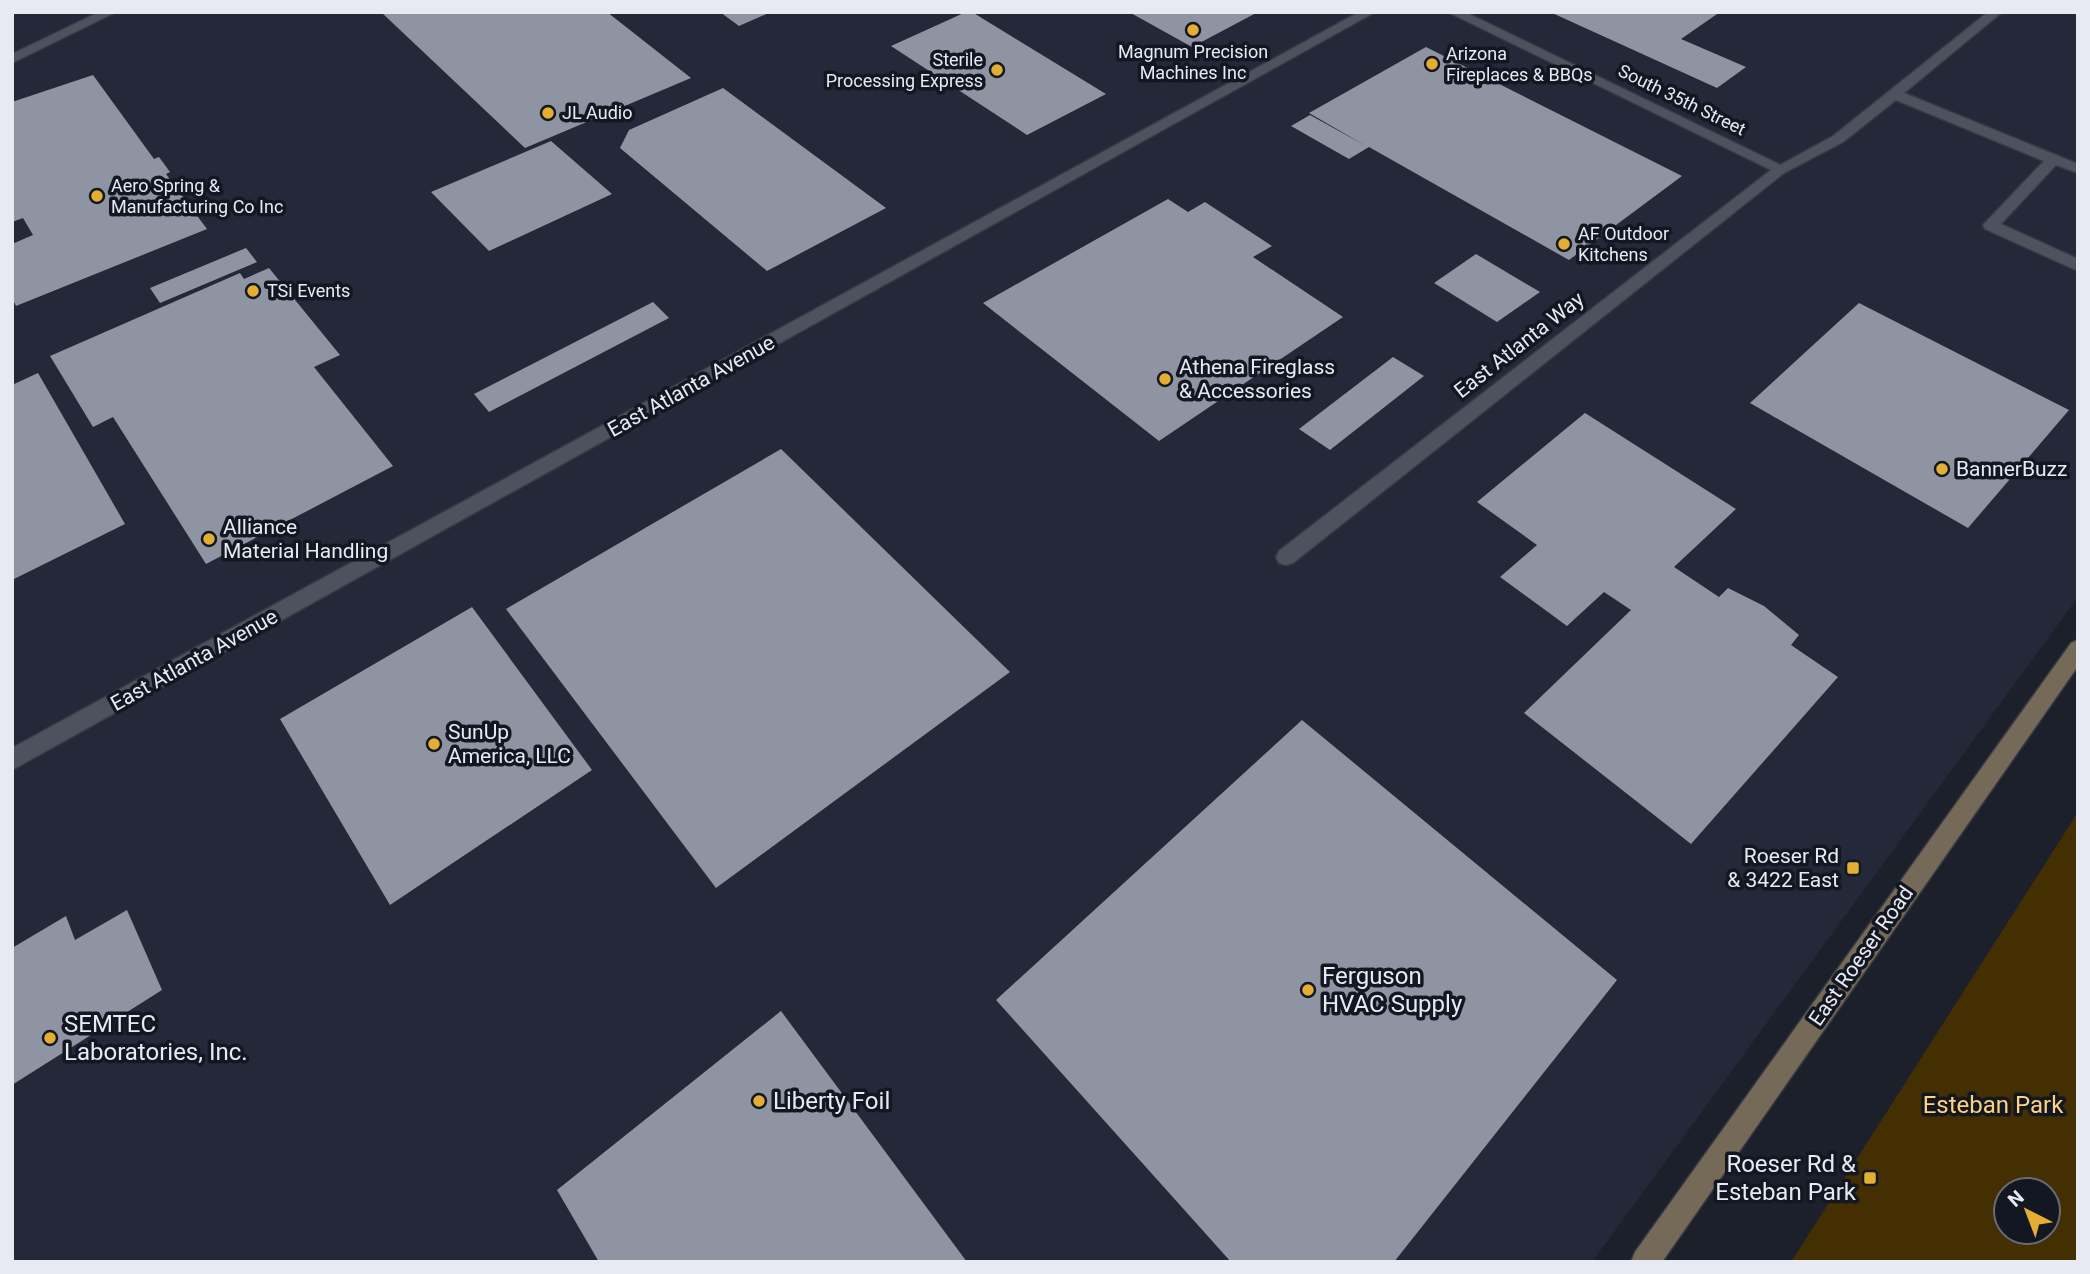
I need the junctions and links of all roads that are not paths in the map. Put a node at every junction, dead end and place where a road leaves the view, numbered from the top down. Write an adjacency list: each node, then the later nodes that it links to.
1 (110, 12): 5 (street)
2 (1369, 12): 13 (street, East Atlanta Avenue)
3 (1454, 12): 8 (street, South 35th Street)
4 (1996, 12): 6 (street, East Atlanta Way)
5 (12, 59)
6 (1894, 94): 7 (street); 8 (street, East Atlanta Way)
7 (2054, 159): 9 (street); 10 (street)
8 (1781, 169): 11 (street, East Atlanta Way)
9 (2078, 169)
10 (2078, 266)
11 (1286, 556)
12 (2078, 649): 14 (street, East Roeser Road)
13 (12, 760)
14 (1645, 1262)

